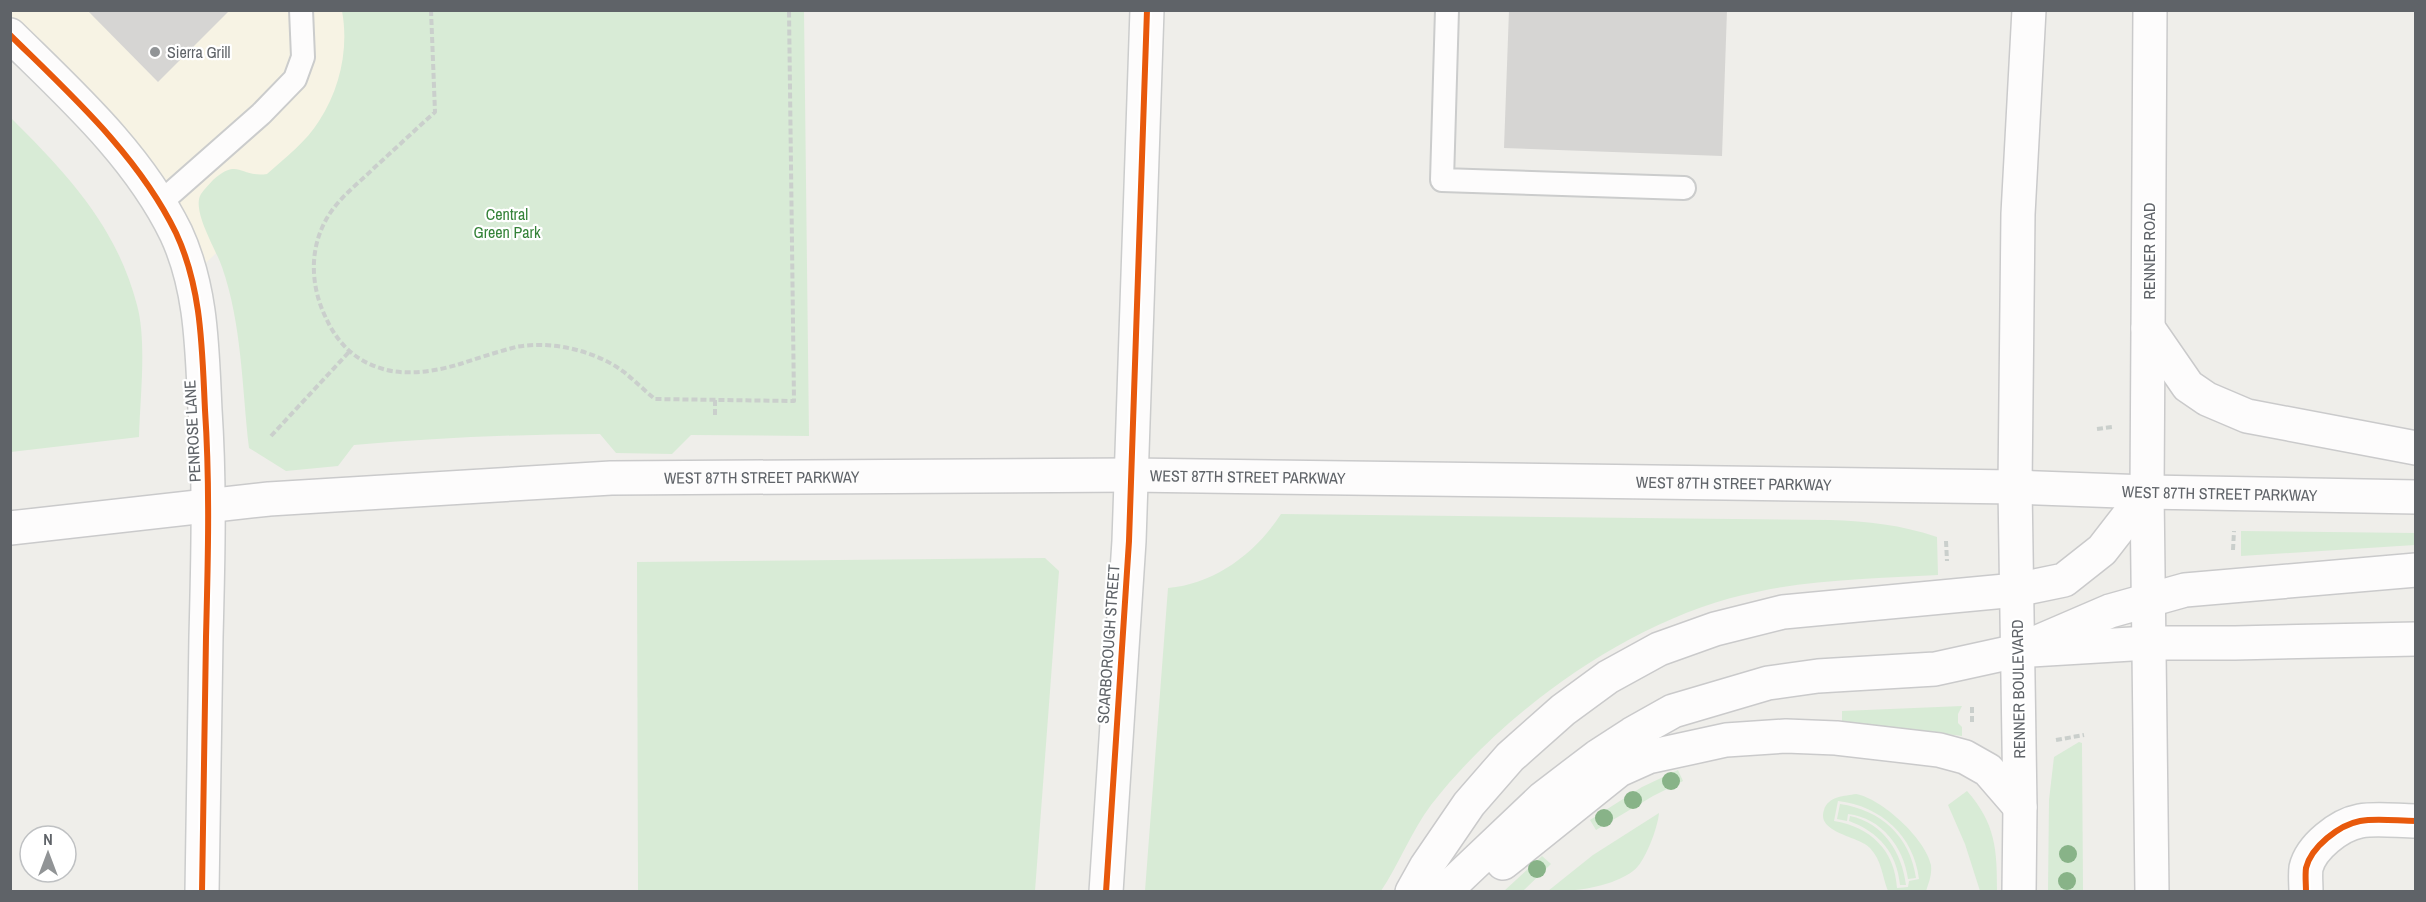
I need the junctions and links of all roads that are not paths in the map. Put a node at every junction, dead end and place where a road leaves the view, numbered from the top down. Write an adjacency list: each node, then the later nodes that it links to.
1 (301, 10): 8 (lane)
2 (1147, 10): 11 (main road, SCARBOROUGH STREET)
3 (1447, 10): 7 (lane)
4 (2029, 10): 12 (main road)
5 (2150, 10): 9 (main road, RENNER ROAD)
6 (10, 35): 8 (main road, PENROSE LANE)
7 (1684, 188)
8 (160, 203): 15 (main road, PENROSE LANE)
9 (2148, 328): 10 (main road); 13 (main road, RENNER ROAD)
10 (2415, 448)
11 (1131, 475): 12 (main road, WEST 87TH STREET PARKWAY); 15 (main road, WEST 87TH STREET PARKWAY); 26 (main road, SCARBOROUGH STREET)
12 (2015, 487): 13 (main road, WEST 87TH STREET PARKWAY); 18 (main road, RENNER BOULEVARD)
13 (2147, 492): 14 (main road, WEST 87TH STREET PARKWAY); 18 (main road); 19 (main road)
14 (2415, 497)
15 (209, 504): 16 (main road, WEST 87TH STREET PARKWAY); 25 (main road, PENROSE LANE)
16 (10, 528)
17 (2415, 570): 19 (main road)
18 (2016, 590): 22 (main road, RENNER BOULEVARD); 27 (main road)
19 (2148, 601): 21 (main road); 22 (main road)
20 (2415, 639): 21 (main road)
21 (2148, 643): 22 (main road); 31 (main road)
22 (2017, 651): 23 (main road, RENNER BOULEVARD); 28 (main road)
23 (2020, 807): 29 (main road); 30 (main road, RENNER BOULEVARD)
24 (2415, 821): 32 (main road)
25 (202, 891)
26 (1106, 891)
27 (1413, 891)
28 (1444, 891)
29 (1462, 891)
30 (2019, 891)
31 (2152, 891)
32 (2306, 891)

